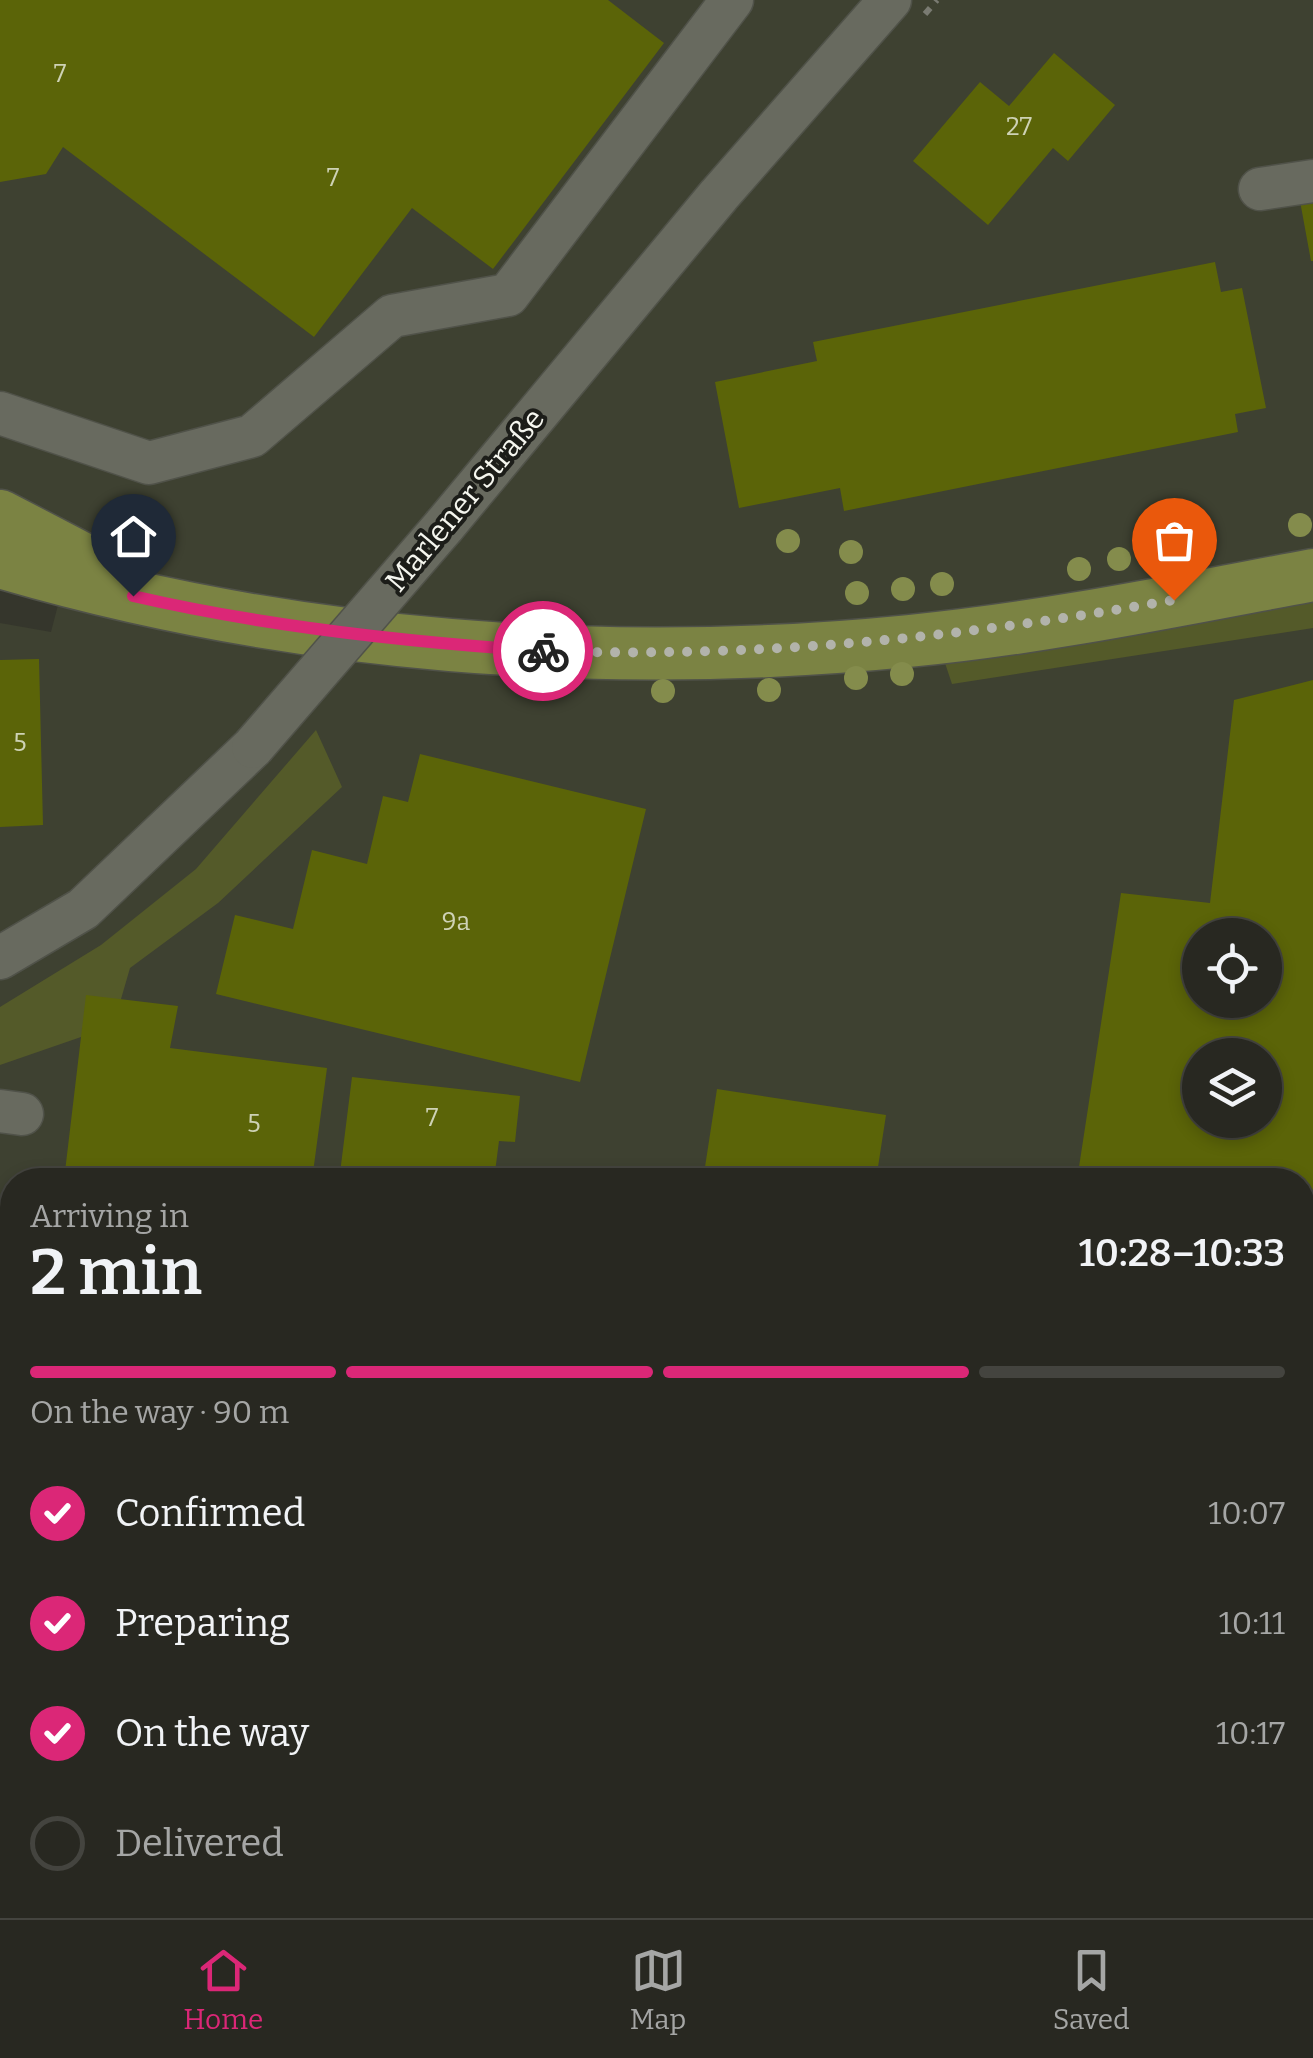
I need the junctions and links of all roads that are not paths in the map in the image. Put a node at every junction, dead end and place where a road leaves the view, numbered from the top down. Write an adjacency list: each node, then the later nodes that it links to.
1 (732, 0): 5 (street)
2 (890, 0): 12 (street, Marlener Straße, bridge)
3 (1313, 180): 4 (street)
4 (1260, 188)
5 (0, 413)
6 (0, 516): 11 (main road)
7 (0, 562): 9 (main road)
8 (1313, 576): 11 (main road)
9 (59, 580): 10 (main road); 11 (main road)
10 (0, 588)
11 (170, 605)
12 (0, 958)

